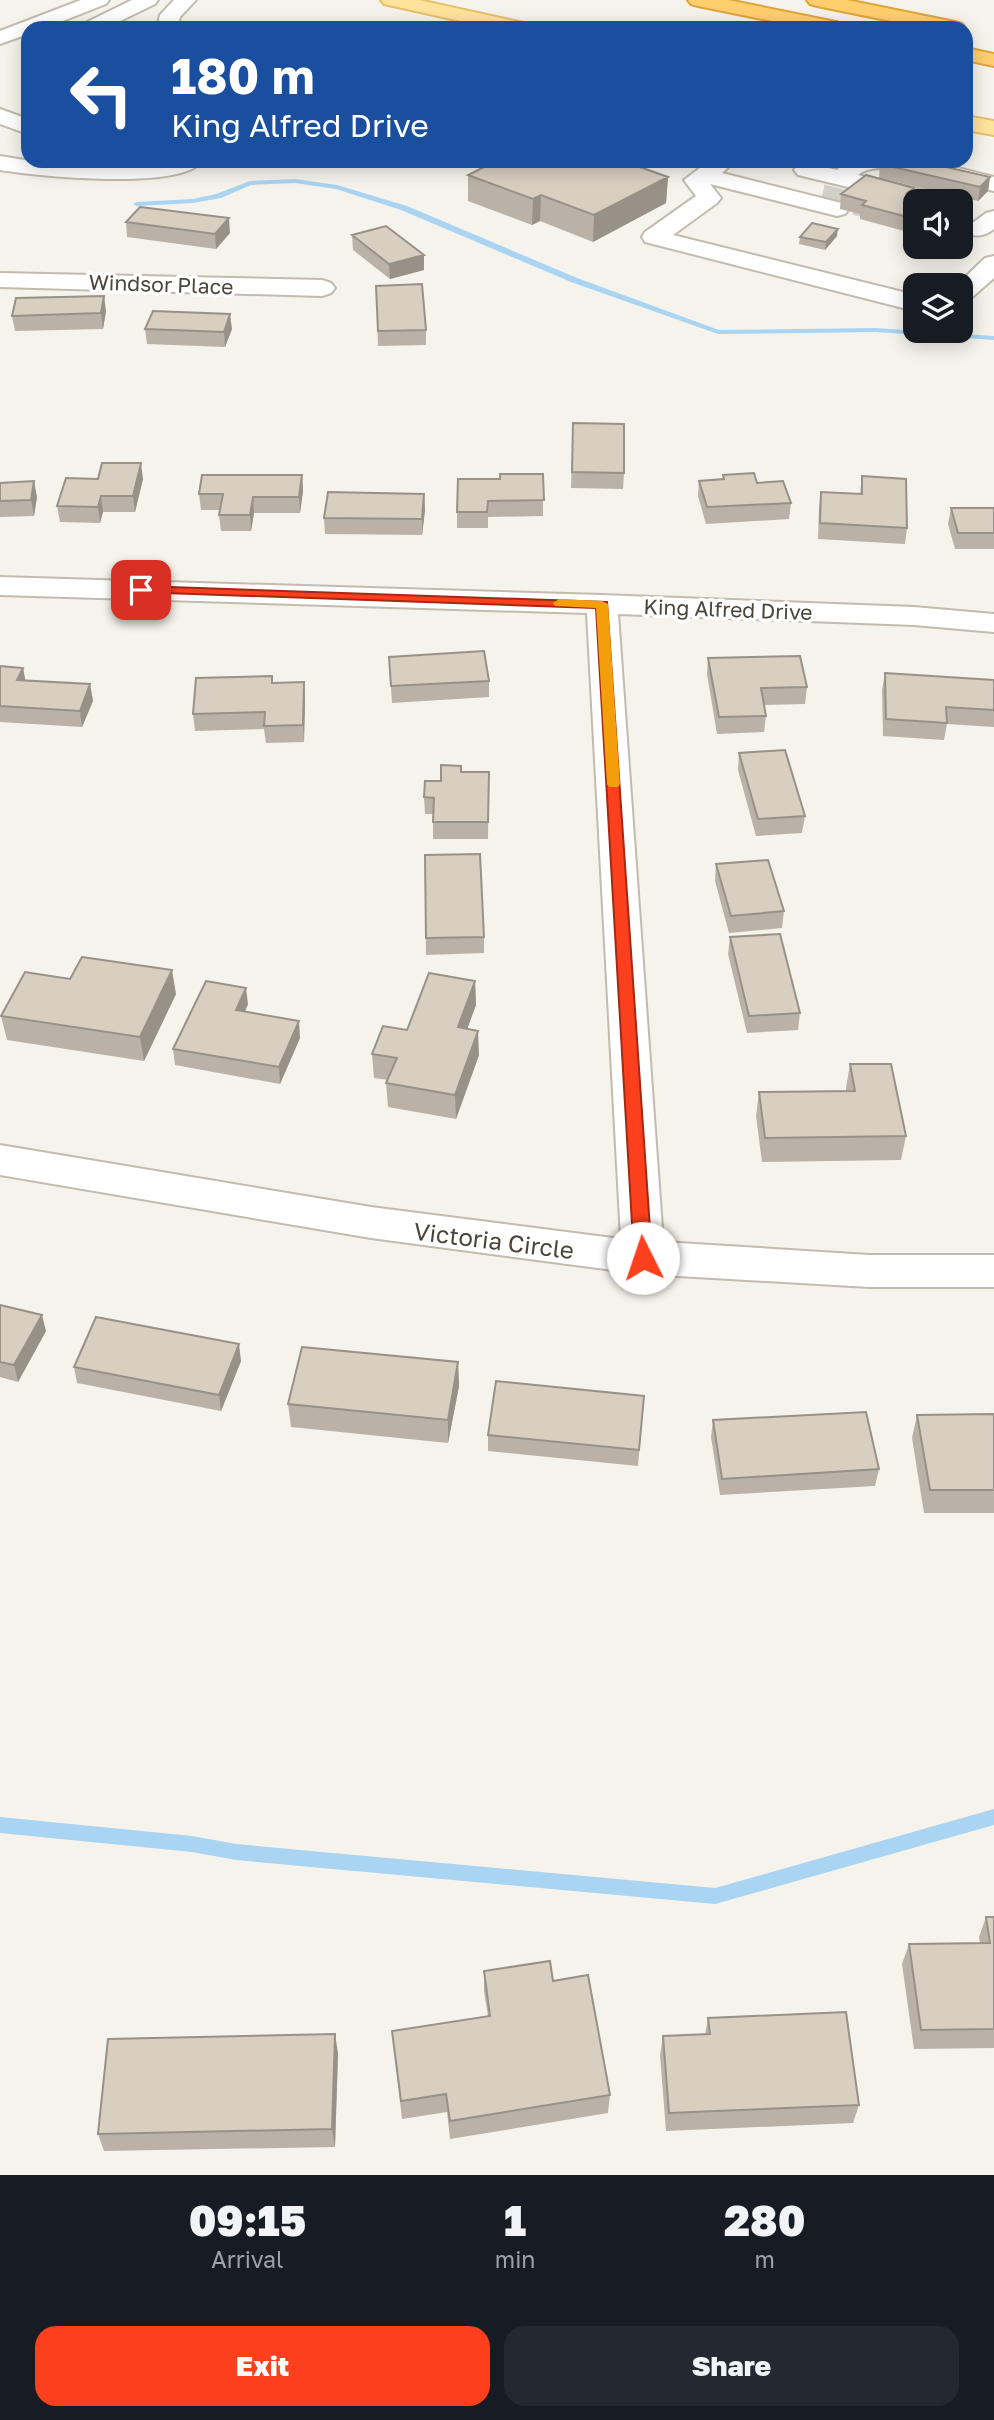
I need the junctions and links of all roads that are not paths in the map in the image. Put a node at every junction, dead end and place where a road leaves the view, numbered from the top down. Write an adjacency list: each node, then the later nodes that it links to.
1 (99, 0): 7 (street)
2 (148, 0): 8 (street)
3 (186, 0): 9 (street)
4 (391, 0): 10 (main road)
5 (698, 0): 11 (highway)
6 (817, 0): 12 (highway)
7 (44, 21)
8 (104, 21)
9 (169, 21)
10 (474, 21)
11 (802, 21)
12 (921, 21)
13 (21, 30): 14 (street)
14 (0, 38)
15 (973, 56): 16 (highway)
16 (994, 60)
17 (4, 105): 18 (street)
18 (21, 121)
19 (973, 124): 20 (main road)
20 (994, 128)
21 (0, 163): 23 (street)
22 (973, 166): 30 (street)
23 (21, 167)
24 (25, 168): 25 (street)
25 (154, 168)
26 (714, 168): 31 (street)
27 (808, 168): 31 (street)
28 (928, 168): 32 (street)
29 (839, 169): 33 (street)
30 (994, 172)
31 (704, 175): 41 (street)
32 (994, 184)
33 (903, 189)
34 (973, 210): 35 (street)
35 (994, 216): 36 (street)
36 (973, 229)
37 (994, 262): 39 (street)
38 (0, 280): 40 (street, Windsor Place)
39 (973, 285)
40 (322, 288)
41 (903, 300)
42 (0, 586): 43 (street, King Alfred Drive)
43 (602, 604): 44 (street, King Alfred Drive); 46 (street)
44 (994, 623)
45 (0, 1160): 46 (street, Victoria Circle)
46 (643, 1258): 47 (street, Victoria Circle)
47 (994, 1271)

